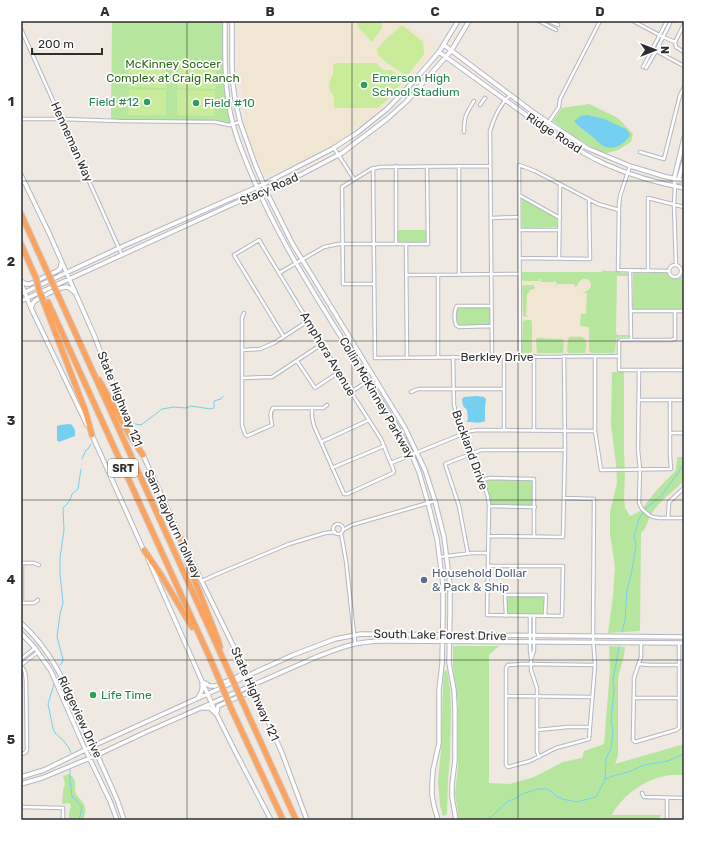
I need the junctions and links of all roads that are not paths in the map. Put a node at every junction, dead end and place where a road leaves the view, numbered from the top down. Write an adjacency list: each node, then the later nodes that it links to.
1 (225, 21): 18 (main road, Collin McKinney Parkway)
2 (232, 21): 19 (main road, Collin McKinney Parkway)
3 (458, 21): 20 (main road, Stacy Road)
4 (469, 21): 21 (main road, Stacy Road)
5 (539, 21): 14 (street)
6 (549, 21): 12 (street)
7 (600, 21): 38 (street)
8 (633, 21): 15 (street)
9 (666, 21): 15 (street)
10 (671, 21): 16 (street)
11 (684, 24): 17 (street)
12 (558, 25)
13 (21, 29): 35 (street, Henneman Way)
14 (556, 30)
15 (660, 35): 16 (street); 22 (street)
16 (664, 37): 17 (street); 22 (street)
17 (674, 42): 24 (street)
18 (225, 44): 19 (main road); 39 (main road, Collin McKinney Parkway)
19 (232, 44): 37 (main road, Collin McKinney Parkway)
20 (444, 45): 21 (main road, Ridge Road); 23 (main road, Stacy Road)
21 (451, 51): 25 (main road, Stacy Road); 28 (main road, Ridge Road)
22 (656, 51): 26 (street)
23 (439, 52): 25 (main road, Ridge Road); 33 (main road, Stacy Road)
24 (684, 52)
25 (446, 57): 30 (main road, Ridge Road); 34 (main road, Stacy Road)
26 (684, 66)
27 (684, 88): 45 (street)
28 (511, 95): 30 (street); 38 (main road, Ridge Road)
29 (485, 98): 32 (street)
30 (504, 100): 40 (main road, Ridge Road); 51 (street)
31 (474, 101): 41 (street)
32 (480, 105)
33 (387, 109): 34 (main road); 43 (main road, Stacy Road)
34 (392, 115): 47 (main road, Stacy Road)
35 (62, 119): 36 (street); 39 (street); 86 (street, Henneman Way)
36 (21, 120)
37 (240, 122): 39 (street); 61 (main road, Collin McKinney Parkway)
38 (549, 122): 40 (main road); 44 (main road, Ridge Road)
39 (233, 124): 64 (main road, Collin McKinney Parkway)
40 (545, 128): 46 (main road, Ridge Road)
41 (464, 132)
42 (684, 138): 58 (main road)
43 (334, 148): 47 (street); 61 (main road, Stacy Road)
44 (588, 148): 46 (main road); 52 (main road, Ridge Road)
45 (640, 152)
46 (584, 153): 55 (main road, Ridge Road)
47 (338, 155): 57 (street); 66 (main road, Stacy Road)
48 (684, 161): 59 (main road)
49 (396, 166): 53 (street); 54 (street); 84 (street)
50 (459, 166): 51 (street); 53 (street); 104 (street)
51 (490, 166): 75 (street)
52 (630, 166): 55 (street); 58 (main road, Ridge Road)
53 (427, 167): 85 (street)
54 (373, 168): 57 (street); 83 (street)
55 (627, 173): 63 (main road, Ridge Road); 72 (street)
56 (21, 175): 91 (main road, State Highway 121)
57 (354, 179): 82 (street)
58 (674, 179): 59 (main road, Ridge Road); 63 (main road)
59 (678, 180): 60 (main road, Ridge Road); 63 (main road)
60 (684, 181)
61 (264, 184): 64 (main road, Stacy Road); 66 (main road, Collin McKinney Parkway)
62 (560, 184): 68 (street); 69 (street); 76 (street)
63 (675, 186): 65 (main road, Ridge Road); 70 (street)
64 (256, 187): 67 (main road, Collin McKinney Parkway); 77 (main road, Stacy Road)
65 (684, 188)
66 (266, 190): 67 (main road, Stacy Road); 90 (main road, Collin McKinney Parkway)
67 (259, 193): 78 (main road, Stacy Road); 92 (main road, Collin McKinney Parkway)
68 (519, 195): 74 (street); 76 (street)
69 (589, 200): 72 (street); 89 (street)
70 (674, 205): 71 (street); 93 (street); 95 (street)
71 (684, 207)
72 (619, 210): 94 (street)
73 (21, 214): 139 (highway, Sam Rayburn Tollway / SRT, bridge)
74 (519, 217): 75 (street); 79 (street)
75 (490, 218): 100 (street)
76 (560, 218): 80 (street)
77 (184, 219): 78 (main road); 86 (main road, Stacy Road)
78 (187, 226): 87 (main road, Stacy Road)
79 (519, 230): 80 (street); 88 (street)
80 (560, 230): 89 (street)
81 (21, 244): 112 (highway, Sam Rayburn Tollway / SRT, bridge)
82 (343, 244): 83 (street); 90 (street); 107 (street)
83 (374, 244): 84 (street); 107 (street)
84 (396, 244): 85 (street)
85 (406, 244): 102 (street)
86 (119, 248): 87 (street, Henneman Way); 98 (main road, Stacy Road)
87 (122, 255): 105 (main road, Stacy Road)
88 (519, 258): 89 (street); 101 (street)
89 (559, 258)
90 (303, 260): 92 (street); 163 (main road, Collin McKinney Parkway)
91 (61, 261): 98 (main road, State Highway 121); 106 (main road)
92 (296, 264): 99 (street); 141 (main road, Collin McKinney Parkway)
93 (676, 265): 96 (street); 97 (street)
94 (630, 271): 95 (street); 115 (street)
95 (648, 271): 96 (street)
96 (669, 271): 97 (street)
97 (683, 271)
98 (66, 272): 105 (main road, State Highway 121); 108 (main road, Stacy Road)
99 (279, 273): 119 (street, Amphora Avenue); 121 (street, Amphora Avenue)
100 (491, 274): 101 (street); 104 (street); 113 (street)
101 (519, 274): 125 (street)
102 (406, 275): 103 (street); 130 (street)
103 (438, 275): 104 (street); 131 (street)
104 (459, 275)
105 (70, 279): 109 (main road, State Highway 121); 110 (main road, Stacy Road)
106 (21, 282): 108 (main road)
107 (374, 284): 130 (street, Berkley Drive)
108 (23, 293): 110 (main road)
109 (76, 294): 114 (main road); 165 (main road, State Highway 121)
110 (27, 298): 111 (main road, Stacy Road); 114 (main road)
111 (21, 301)
112 (46, 303): 159 (highway); 205 (highway, Sam Rayburn Tollway / SRT)
113 (491, 306): 120 (street); 120 (street)
114 (31, 308): 159 (main road)
115 (630, 311): 116 (street); 122 (street)
116 (675, 311): 117 (street); 122 (street)
117 (684, 311)
118 (244, 313): 124 (street)
119 (308, 321): 121 (street); 123 (street, Amphora Avenue)
120 (491, 326): 133 (street)
121 (284, 337): 124 (street)
122 (631, 340): 129 (street)
123 (322, 344): 135 (street); 138 (street, Amphora Avenue)
124 (242, 350): 140 (street)
125 (520, 356): 126 (street, Berkley Drive); 134 (street, Berkley Drive)
126 (534, 356): 127 (street, Berkley Drive); 153 (street)
127 (564, 356): 128 (street, Berkley Drive); 154 (street)
128 (595, 356): 129 (street, Berkley Drive); 155 (street)
129 (618, 356): 136 (street)
130 (407, 357): 131 (street, Berkley Drive)
131 (438, 357): 132 (street, Berkley Drive)
132 (453, 357): 133 (street, Berkley Drive); 142 (street, Buckland Drive)
133 (492, 357): 134 (street, Berkley Drive)
134 (504, 357): 143 (street)
135 (297, 361): 138 (street); 140 (street)
136 (639, 370): 137 (street); 146 (street)
137 (684, 370)
138 (339, 372): 144 (street, Amphora Avenue)
139 (94, 375): 165 (highway); 224 (highway, Sam Rayburn Tollway / SRT)
140 (242, 378): 150 (street)
141 (368, 381): 144 (street); 166 (main road, Collin McKinney Parkway)
142 (453, 389): 143 (street); 145 (street); 156 (street, Buckland Drive)
143 (504, 389): 152 (street)
144 (351, 392): 151 (street, Amphora Avenue)
145 (412, 392)
146 (639, 400): 147 (street); 169 (street)
147 (670, 400): 148 (street); 157 (street)
148 (684, 400)
149 (327, 405): 150 (street)
150 (312, 408): 160 (street)
151 (369, 420): 160 (street); 161 (street, Amphora Avenue)
152 (504, 430): 153 (street); 156 (street)
153 (534, 430): 154 (street)
154 (564, 430): 155 (street); 162 (street)
155 (595, 431): 169 (street)
156 (464, 433): 163 (street); 164 (street, Buckland Drive)
157 (670, 433): 158 (street); 169 (street)
158 (684, 433)
159 (92, 435): 188 (main road)
160 (321, 442): 168 (street)
161 (384, 446): 167 (street, Amphora Avenue); 168 (street)
162 (565, 450): 164 (street); 172 (street)
163 (418, 452): 166 (street); 173 (main road, Collin McKinney Parkway)
164 (473, 452): 170 (street, Buckland Drive); 190 (street)
165 (143, 455): 187 (main road, State Highway 121)
166 (412, 455): 167 (street); 174 (main road, Collin McKinney Parkway)
167 (391, 463): 168 (street, Amphora Avenue)
168 (332, 468)
169 (640, 469): 177 (street)
170 (482, 480): 175 (street, Buckland Drive); 176 (street)
171 (684, 488): 177 (street)
172 (564, 498): 186 (street); 210 (street)
173 (435, 501): 174 (street); 191 (main road, Collin McKinney Parkway)
174 (428, 503): 180 (street); 192 (main road, Collin McKinney Parkway)
175 (489, 506): 176 (street); 185 (street, Buckland Drive)
176 (535, 506): 186 (street)
177 (668, 518): 178 (street)
178 (684, 518)
179 (342, 525): 180 (street); 181 (street); 183 (street)
180 (352, 525): 183 (street)
181 (334, 527): 182 (street); 184 (street)
182 (335, 532): 183 (street); 184 (street)
183 (342, 532): 206 (street)
184 (325, 533): 196 (street)
185 (488, 536): 186 (street); 189 (street, Buckland Drive)
186 (534, 536)
187 (180, 537): 196 (main road, State Highway 121); 224 (highway)
188 (144, 550): 205 (highway); 236 (main road)
189 (488, 553): 190 (street); 195 (street, Buckland Drive)
190 (468, 554): 191 (street)
191 (446, 556): 192 (street); 208 (main road, Collin McKinney Parkway)
192 (440, 557): 207 (main road, Collin McKinney Parkway)
193 (21, 562): 194 (street); 198 (street)
194 (39, 565)
195 (488, 566): 199 (street, Buckland Drive); 202 (street)
196 (202, 581): 230 (main road, State Highway 121)
197 (38, 600): 198 (street)
198 (21, 603)
199 (506, 616): 200 (street); 202 (street)
200 (530, 616): 201 (street); 209 (street)
201 (534, 616): 202 (street); 209 (street)
202 (546, 616)
203 (21, 623): 222 (main road, Ridgeview Drive)
204 (21, 633): 221 (main road, Ridgeview Drive)
205 (199, 634): 265 (highway, Sam Rayburn Tollway / SRT, bridge)
206 (354, 635): 207 (main road, South Lake Forest Drive); 217 (street); 226 (main road, South Lake Forest Drive)
207 (442, 635): 208 (main road, South Lake Forest Drive); 213 (main road, Collin McKinney Parkway)
208 (450, 635): 209 (main road, South Lake Forest Drive); 214 (main road, Collin McKinney Parkway)
209 (532, 636): 210 (main road, South Lake Forest Drive); 215 (street)
210 (592, 637): 211 (main road, South Lake Forest Drive); 216 (street)
211 (641, 637): 212 (main road, South Lake Forest Drive); 218 (main road)
212 (684, 637)
213 (442, 641): 214 (main road, South Lake Forest Drive); 217 (main road, South Lake Forest Drive); 272 (main road, Collin McKinney Parkway)
214 (450, 641): 215 (main road, South Lake Forest Drive); 280 (main road, Collin McKinney Parkway)
215 (532, 642): 216 (main road, South Lake Forest Drive); 227 (street)
216 (593, 642): 218 (main road, South Lake Forest Drive); 231 (street)
217 (355, 643): 237 (main road, South Lake Forest Drive)
218 (641, 643): 219 (main road, South Lake Forest Drive); 228 (street)
219 (679, 643): 220 (main road, South Lake Forest Drive); 232 (street)
220 (684, 643)
221 (35, 648): 222 (main road); 223 (main road, Ridgeview Drive); 225 (street)
222 (45, 649): 233 (main road, Ridgeview Drive)
223 (38, 652): 229 (street); 235 (main road, Ridgeview Drive)
224 (222, 658): 269 (highway, Sam Rayburn Tollway / SRT, bridge)
225 (21, 659)
226 (274, 664): 230 (main road); 234 (main road, South Lake Forest Drive)
227 (532, 664): 231 (street); 239 (street); 240 (street)
228 (639, 664): 232 (street); 244 (street)
229 (21, 665): 258 (street)
230 (243, 665): 234 (main road, State Highway 121); 236 (main road)
231 (595, 665): 241 (street)
232 (679, 665): 245 (street)
233 (62, 676): 235 (main road); 256 (main road, Ridgeview Drive)
234 (248, 676): 237 (main road, State Highway 121); 238 (main road, South Lake Forest Drive)
235 (55, 679): 257 (main road, Ridgeview Drive)
236 (202, 681): 238 (main road); 242 (main road)
237 (252, 685): 243 (main road, State Highway 121); 246 (main road, South Lake Forest Drive)
238 (208, 694): 242 (main road, South Lake Forest Drive); 246 (main road)
239 (506, 696): 240 (street); 260 (street)
240 (537, 696): 241 (street); 254 (street)
241 (592, 697): 252 (street)
242 (198, 698): 249 (main road, South Lake Forest Drive)
243 (257, 698): 248 (main road); 279 (main road, State Highway 121)
244 (634, 698): 245 (street); 245 (street)
245 (679, 698)
246 (212, 703): 247 (main road, South Lake Forest Drive); 248 (main road)
247 (200, 708): 250 (main road); 253 (main road, South Lake Forest Drive)
248 (216, 713): 250 (main road)
249 (149, 721): 251 (main road, South Lake Forest Drive); 253 (main road)
250 (221, 723): 274 (main road)
251 (143, 724): 255 (main road); 256 (main road, South Lake Forest Drive)
252 (590, 727): 254 (street); 260 (street)
253 (152, 729): 255 (main road, South Lake Forest Drive)
254 (537, 730): 260 (street)
255 (146, 732): 259 (main road, South Lake Forest Drive)
256 (93, 746): 257 (main road, South Lake Forest Drive); 259 (main road, Ridgeview Drive)
257 (85, 750): 261 (main road, Ridgeview Drive); 262 (main road, South Lake Forest Drive)
258 (21, 754)
259 (97, 755): 261 (main road, South Lake Forest Drive); 270 (main road, Ridgeview Drive)
260 (539, 757)
261 (90, 758): 263 (main road, South Lake Forest Drive); 271 (main road, Ridgeview Drive)
262 (21, 777)
263 (21, 784)
264 (642, 793): 266 (street)
265 (271, 794): 275 (highway); 276 (highway, Sam Rayburn Tollway / SRT)
266 (667, 798): 267 (street); 281 (street)
267 (684, 798)
268 (21, 808): 273 (street)
269 (292, 810): 277 (highway, Sam Rayburn Tollway / SRT); 278 (highway)
270 (123, 818): 271 (main road)
271 (116, 819)
272 (438, 819)
273 (63, 820)
274 (271, 820)
275 (280, 820)
276 (283, 820)
277 (296, 820)
278 (300, 820)
279 (307, 820)
280 (456, 820)
281 (667, 820)

